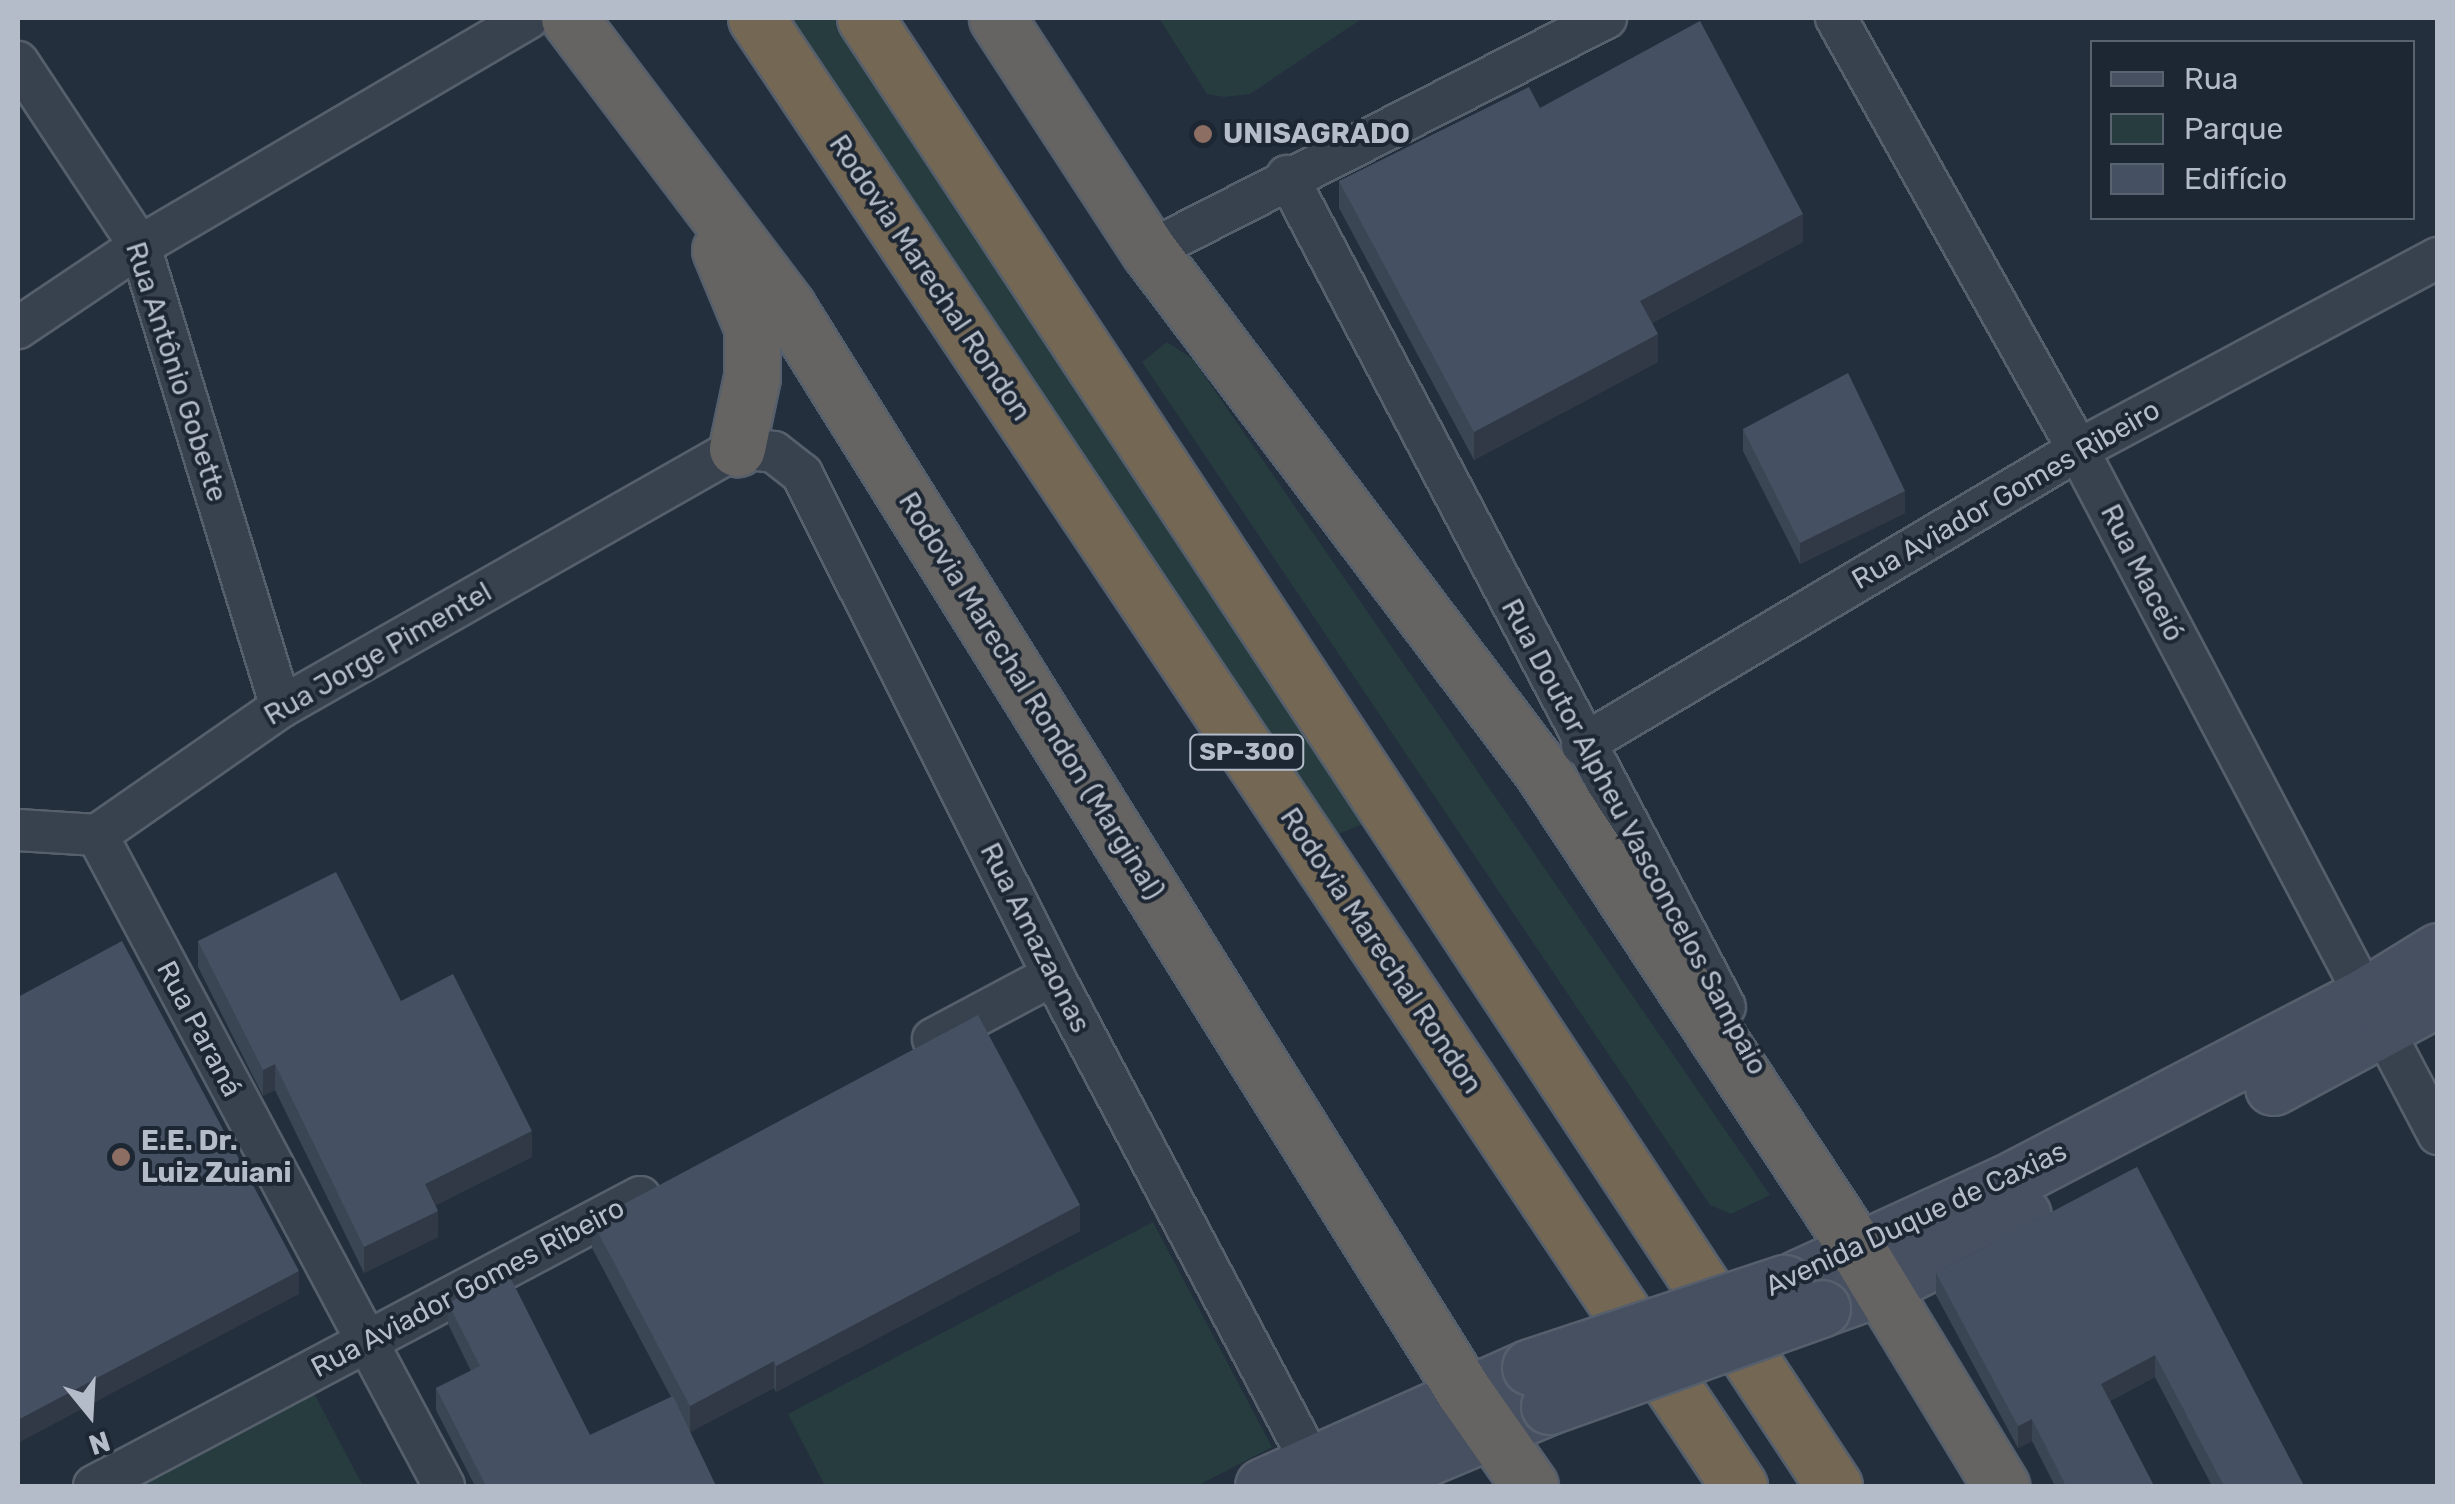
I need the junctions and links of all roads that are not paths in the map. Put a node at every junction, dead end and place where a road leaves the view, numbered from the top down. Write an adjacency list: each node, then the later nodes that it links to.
1 (528, 18): 11 (street)
2 (569, 18): 9 (highway, Rodovia Marechal Rondon (Marginal))
3 (756, 18): 37 (highway, Rodovia Marechal Rondon / SP-300)
4 (864, 18): 38 (highway, SP-300)
5 (997, 18): 12 (highway)
6 (1606, 18): 10 (street)
7 (1836, 18): 16 (street, Rua Maceió)
8 (18, 62): 11 (street, Rua Antônio Gobette)
9 (689, 173): 15 (highway); 30 (highway, Rodovia Marechal Rondon (Marginal))
10 (1287, 176): 12 (street); 18 (street, Rua Doutor Alpheu Vasconcelos Sampaio)
11 (140, 246): 14 (street); 17 (street, Rua Antônio Gobette)
12 (1149, 251): 28 (highway)
13 (2438, 258): 16 (street, Rua Aviador Gomes Ribeiro)
14 (18, 328)
15 (736, 448): 17 (street, Rua Jorge Pimentel); 22 (street, Rua Amazaonas)
16 (2078, 450): 18 (street, Rua Aviador Gomes Ribeiro); 24 (street, Rua Maceió)
17 (281, 707): 20 (street, Rua Jorge Pimentel)
18 (1582, 745): 28 (street, Rua Doutor Alpheu Vasconcelos Sampaio)
19 (18, 830): 20 (street)
20 (97, 834): 29 (street, Rua Paraná)
21 (2438, 951): 24 (main road, Avenida Duque de Caxias)
22 (1053, 975): 25 (street); 31 (street, Rua Amazaonas)
23 (2438, 998): 24 (main road, Avenida Duque de Caxias)
24 (2372, 1014): 26 (street, Rua Maceió); 28 (main road, Avenida Duque de Caxias)
25 (895, 1060)
26 (2438, 1134)
27 (667, 1182): 29 (street, Rua Aviador Gomes Ribeiro)
28 (1870, 1270): 30 (main road, Avenida Duque de Caxias, bridge); 39 (highway, Rua Doutor Alpheu Vasconcelos Sampaio)
29 (368, 1342): 32 (street, Rua Aviador Gomes Ribeiro); 33 (street, Rua Paraná)
30 (1478, 1411): 31 (main road, Avenida Duque de Caxias); 35 (main road, Avenida Duque de Caxias); 36 (highway, Rodovia Marechal Rondon (Marginal))
31 (1311, 1462): 34 (main road, Avenida Duque de Caxias)
32 (94, 1486)
33 (444, 1486)
34 (1262, 1486)
35 (1359, 1486)
36 (1530, 1486)
37 (1738, 1486)
38 (1834, 1486)
39 (2001, 1486)

